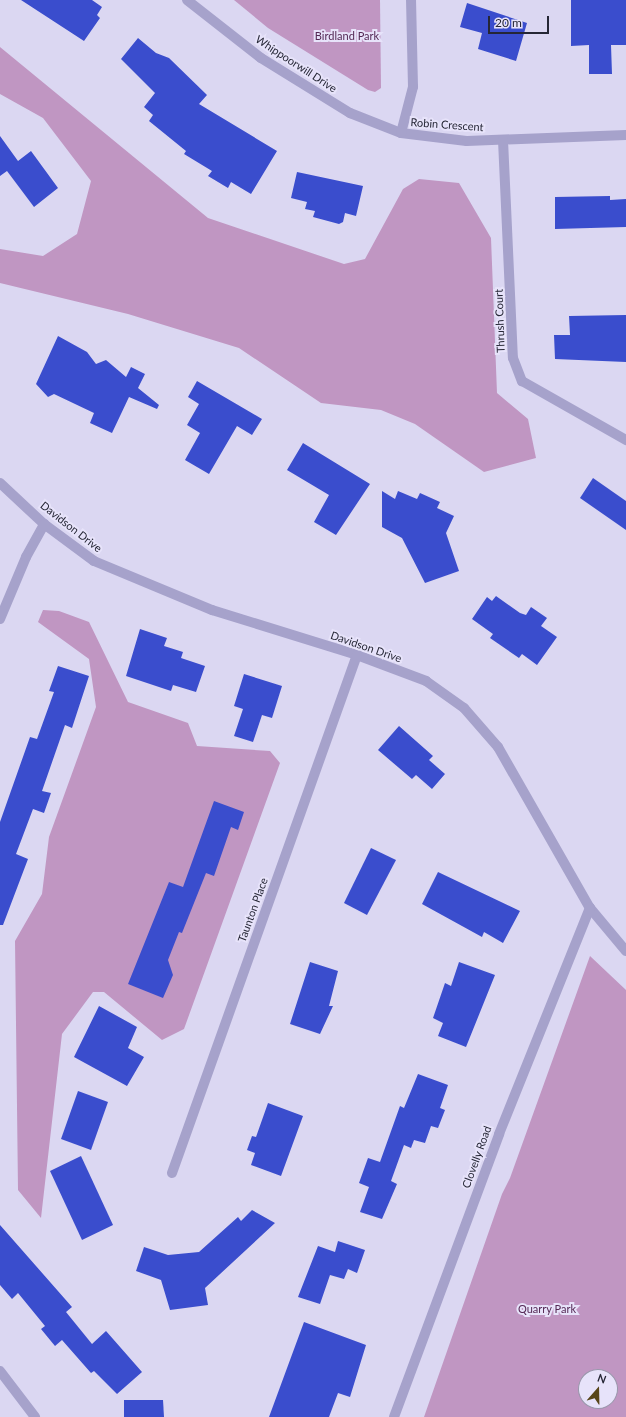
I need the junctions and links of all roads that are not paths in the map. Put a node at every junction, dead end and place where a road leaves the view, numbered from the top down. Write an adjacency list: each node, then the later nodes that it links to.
1 (187, 0): 3 (street, Whippoorwill Drive)
2 (411, 0): 3 (street, Robin Crescent)
3 (401, 133): 5 (street, Robin Crescent)
4 (626, 135): 5 (street, Robin Crescent)
5 (503, 140): 6 (street, Thrush Court)
6 (626, 440)
7 (0, 482): 8 (street, Davidson Drive)
8 (44, 524): 9 (street); 10 (street, Davidson Drive)
9 (0, 619)
10 (357, 655): 11 (street, Davidson Drive); 13 (street, Taunton Place)
11 (590, 908): 12 (street, Davidson Drive); 16 (street, Clovelly Road)
12 (626, 951)
13 (172, 1173)
14 (0, 1371): 15 (street)
15 (35, 1417)
16 (394, 1417)

